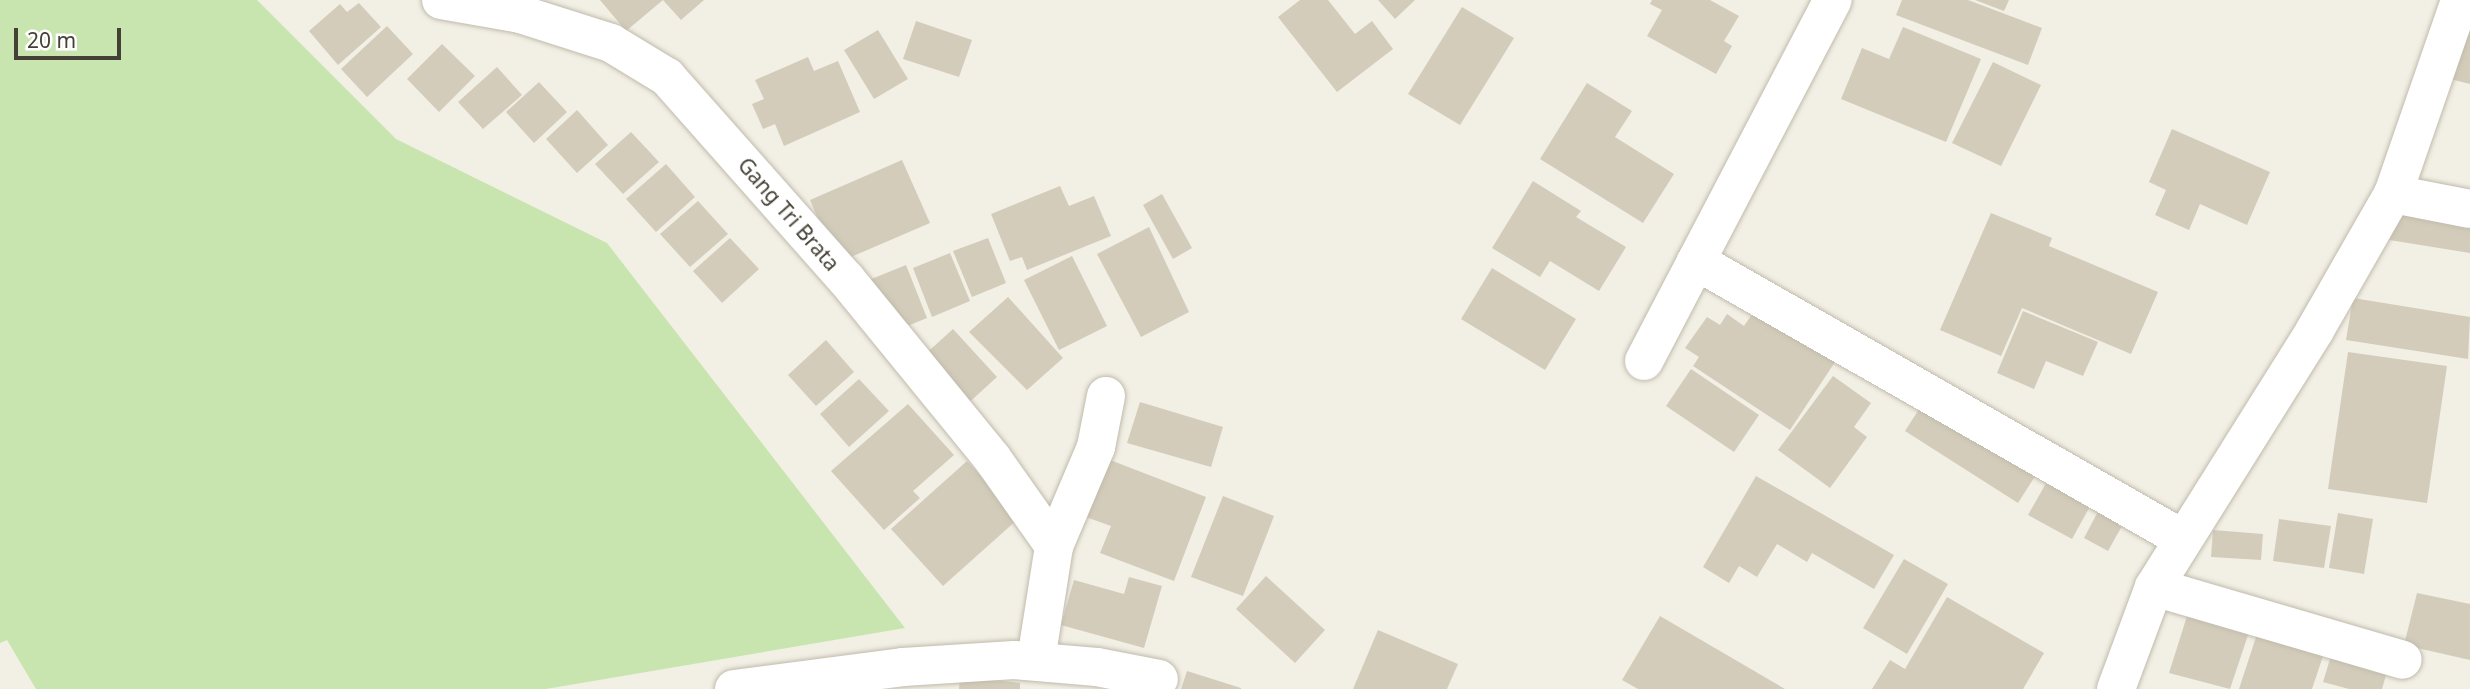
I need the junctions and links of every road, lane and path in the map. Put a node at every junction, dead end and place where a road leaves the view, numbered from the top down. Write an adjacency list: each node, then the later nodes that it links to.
1 (441, 0): 10 (street, Gang Tri Brata)
2 (1833, 0): 6 (street)
3 (2460, 0): 4 (street)
4 (2393, 194): 5 (street); 9 (street)
5 (2470, 209)
6 (1696, 261): 7 (street); 9 (street)
7 (1644, 361)
8 (1107, 396): 10 (street)
9 (2183, 539): 11 (street)
10 (1054, 546): 12 (street)
11 (2154, 587): 13 (street); 16 (street)
12 (1036, 660): 14 (street); 15 (street)
13 (2403, 660)
14 (1159, 678)
15 (734, 689)
16 (2116, 689)

